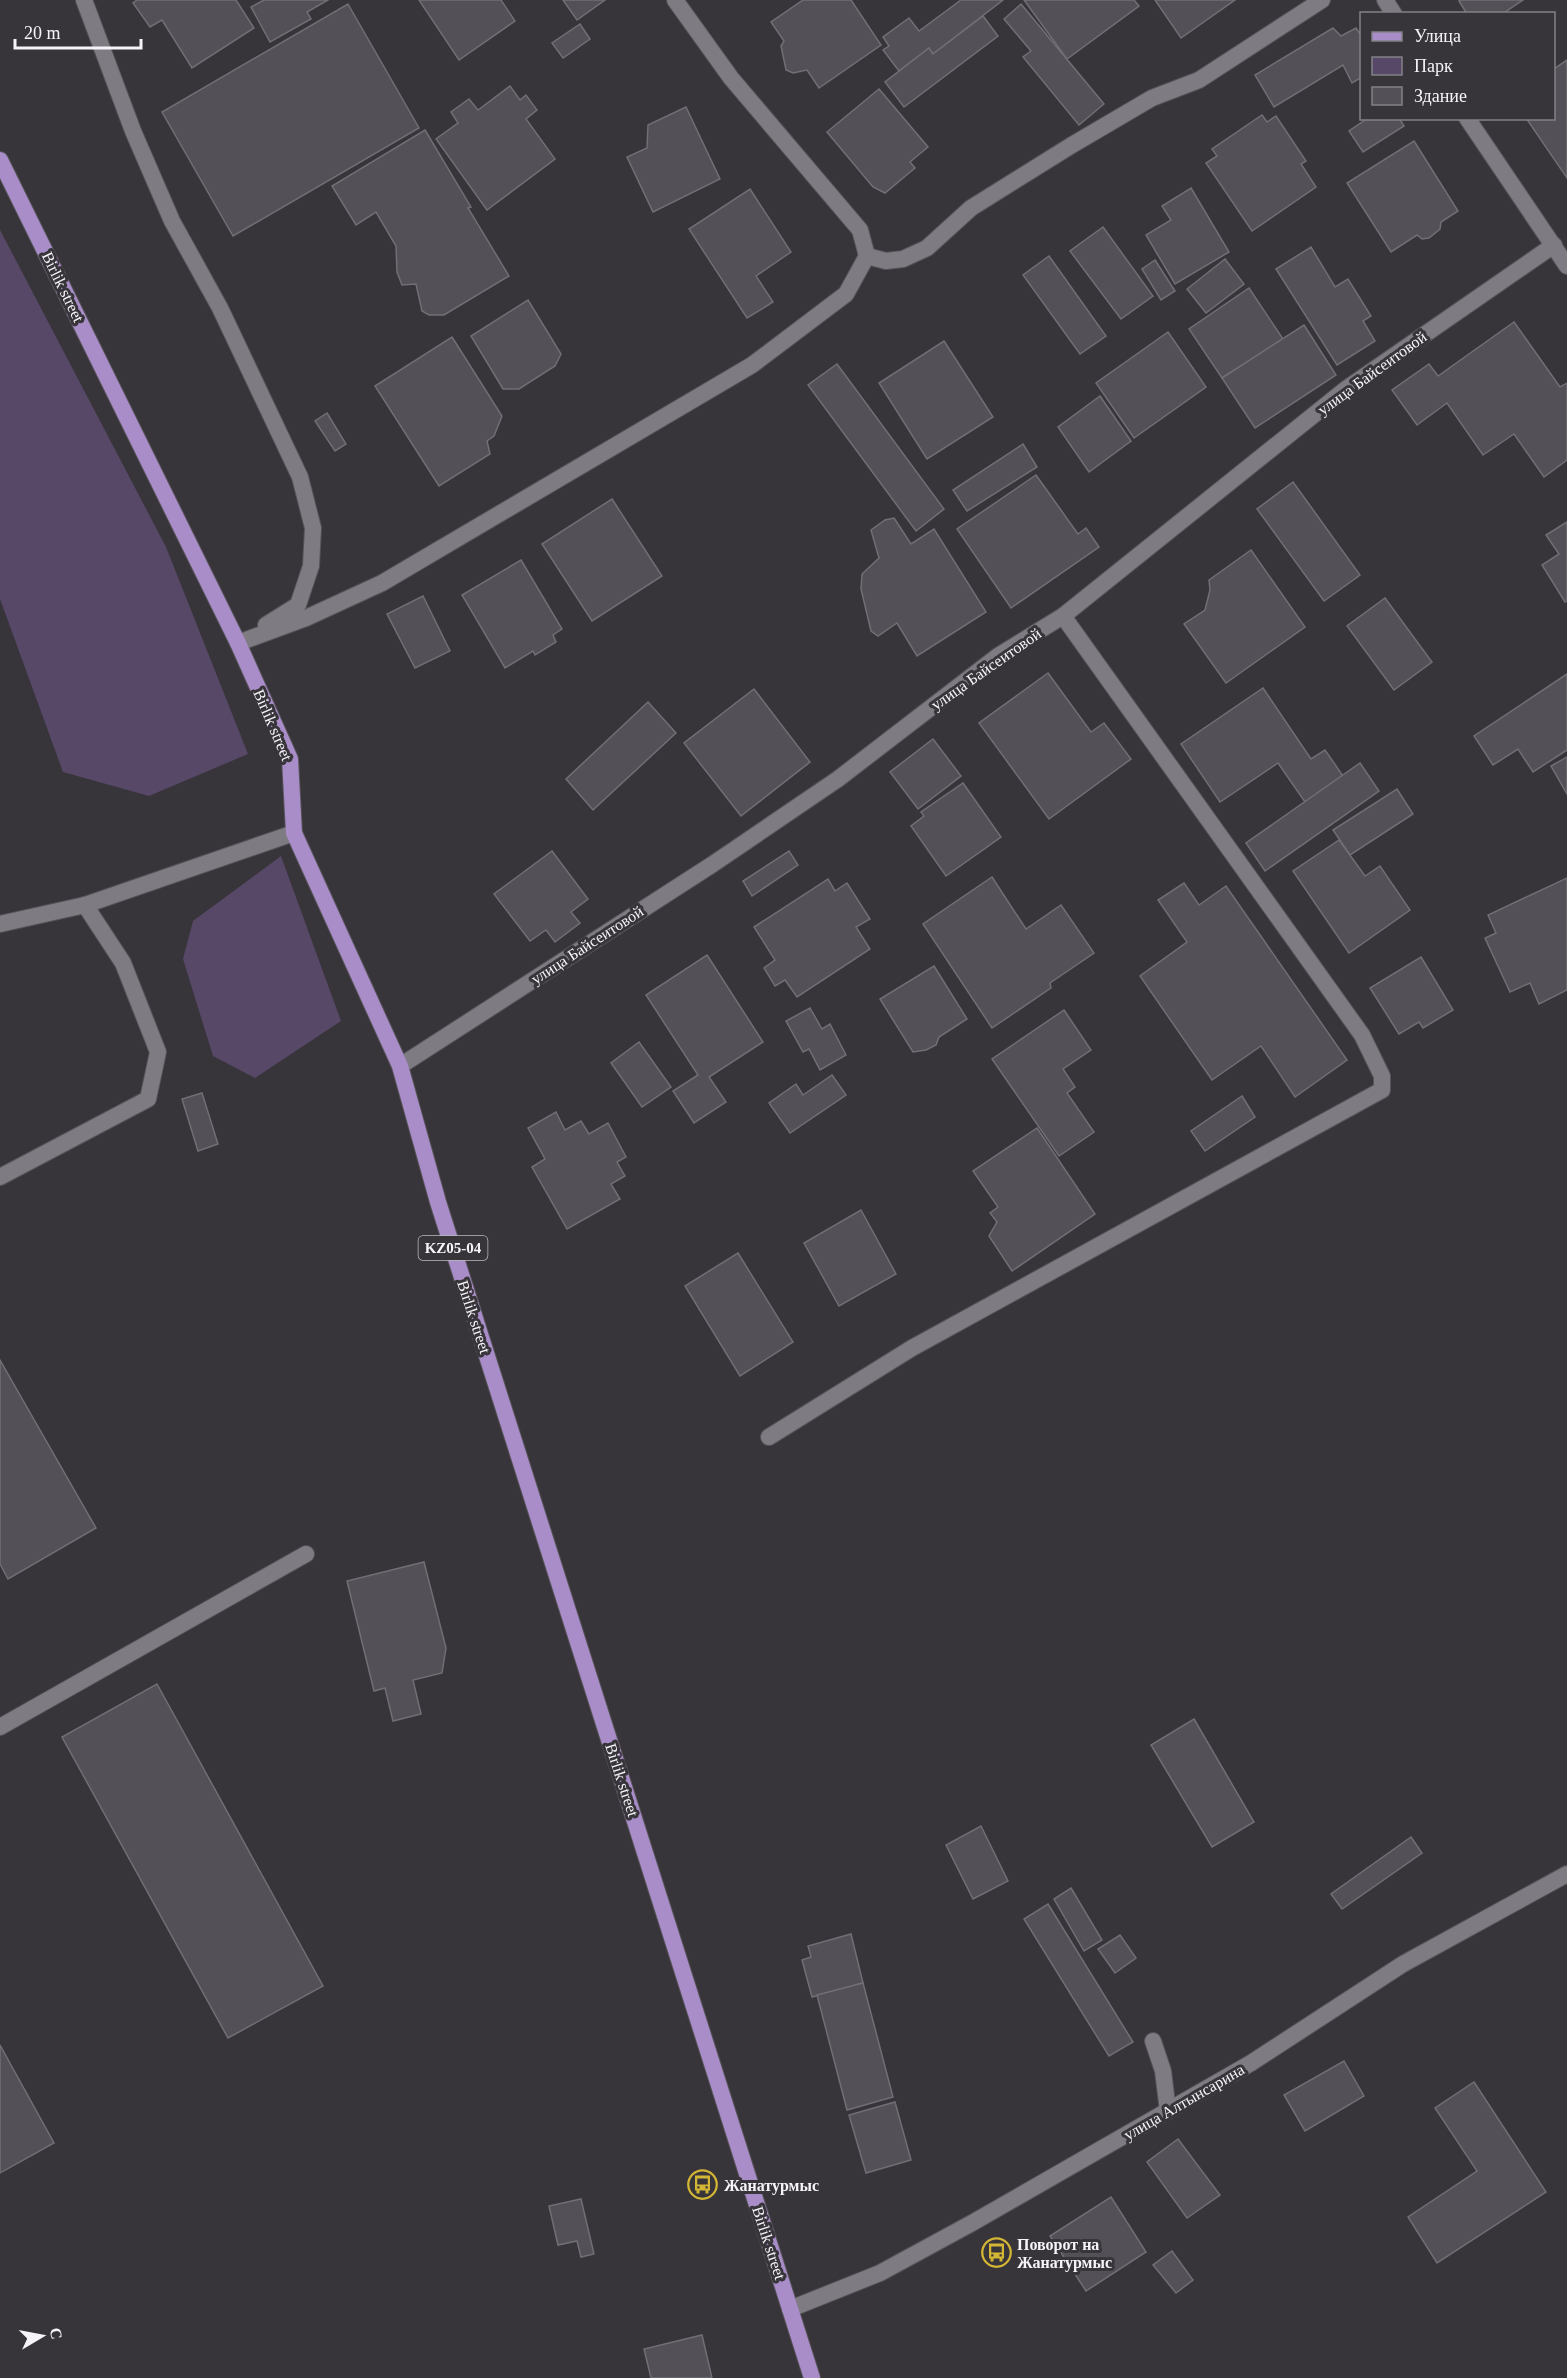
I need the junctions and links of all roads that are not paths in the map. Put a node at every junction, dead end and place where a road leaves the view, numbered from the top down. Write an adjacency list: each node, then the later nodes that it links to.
1 (84, 0): 10 (street)
2 (675, 0): 7 (street)
3 (1322, 0): 7 (street)
4 (1468, 120): 6 (street)
5 (0, 160): 10 (main road, Birlik street / KZ05-04)
6 (1554, 245): 8 (street); 9 (street, улица Байсеитовой)
7 (867, 256): 10 (street)
8 (1567, 266)
9 (1063, 616): 14 (street, улица Байсеитовой); 16 (street)
10 (238, 643): 11 (main road, Birlik street / KZ05-04)
11 (294, 833): 12 (street); 14 (main road, Birlik street / KZ05-04)
12 (85, 905): 13 (street); 15 (street)
13 (0, 924)
14 (400, 1066): 22 (main road, Birlik street / KZ05-04)
15 (0, 1177)
16 (769, 1437)
17 (306, 1554): 18 (street)
18 (0, 1727)
19 (1567, 1874): 21 (street, улица Алтынсарина)
20 (1153, 2041): 21 (street)
21 (1168, 2111): 22 (street, улица Алтынсарина)
22 (790, 2309): 23 (main road, Birlik street / KZ05-04)
23 (812, 2378)

